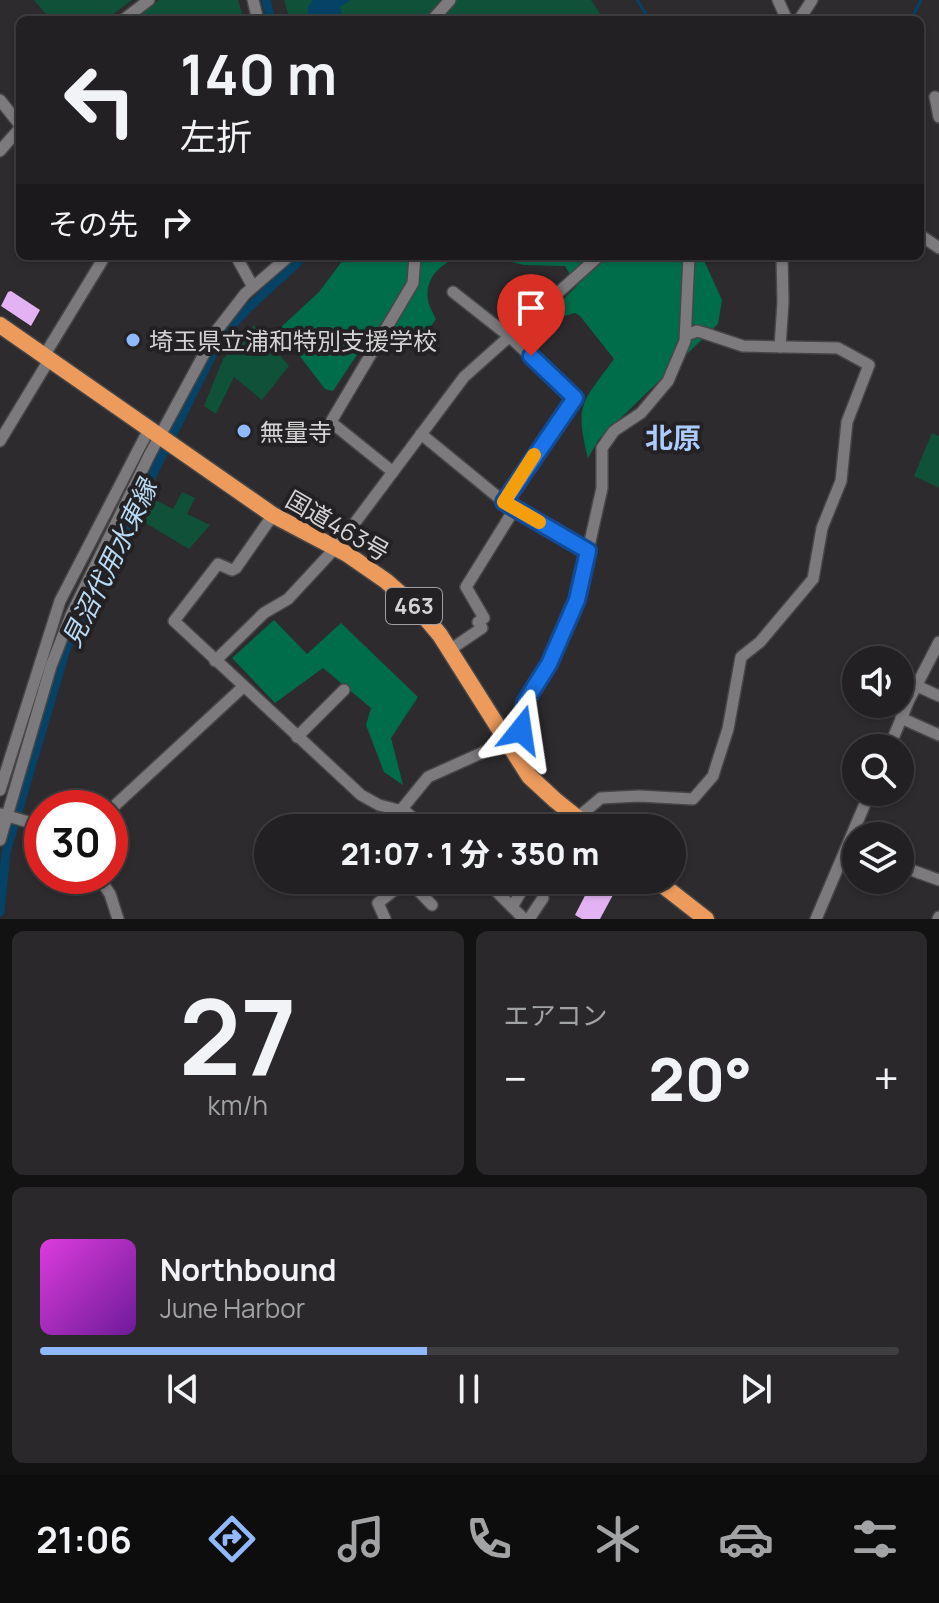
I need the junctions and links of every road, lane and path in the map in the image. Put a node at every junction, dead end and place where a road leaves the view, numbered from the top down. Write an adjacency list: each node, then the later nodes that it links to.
1 (149, 0): 3 (street)
2 (450, 0): 4 (street)
3 (128, 16)
4 (436, 16)
5 (935, 97): 7 (street)
6 (4, 105): 8 (street)
7 (939, 117)
8 (16, 122)
9 (16, 132): 10 (street)
10 (0, 151)
11 (103, 260): 24 (street)
12 (238, 260): 18 (street)
13 (284, 260): 18 (street)
14 (415, 260): 30 (street)
15 (595, 260): 22 (street)
16 (689, 260): 21 (street)
17 (782, 260): 23 (street)
18 (253, 287): 26 (street)
19 (453, 292): 22 (street)
20 (0, 325): 24 (highway, 国道463号 / 463)
21 (686, 335): 23 (street); 34 (street)
22 (510, 337): 25 (street); 31 (street)
23 (780, 347): 56 (street)
24 (47, 358): 26 (highway, 国道463号 / 463); 27 (street)
25 (421, 434): 30 (street); 31 (street)
26 (162, 438): 28 (street); 29 (street); 32 (highway, 国道463号 / 463)
27 (0, 441)
28 (139, 447): 29 (street); 50 (street)
29 (150, 454): 53 (street)
30 (393, 472): 33 (street)
31 (510, 505): 34 (street); 36 (street)
32 (273, 515): 33 (highway, 国道463号 / 463); 38 (street)
33 (336, 547): 36 (highway, 国道463号 / 463); 38 (street)
34 (588, 551): 49 (street)
35 (939, 642): 37 (street)
36 (451, 649): 48 (highway, 国道463号 / 463)
37 (936, 656): 39 (street)
38 (215, 661): 40 (street)
39 (917, 686): 42 (street); 43 (street)
40 (243, 687): 47 (street); 51 (street)
41 (344, 690): 47 (street)
42 (914, 692)
43 (939, 696)
44 (901, 718): 45 (street); 46 (street)
45 (895, 734)
46 (939, 735)
47 (297, 737): 52 (street)
48 (506, 742): 49 (highway, 国道463号 / 463); 52 (street)
49 (517, 758): 55 (highway, 国道463号 / 463)
50 (0, 790)
51 (128, 793)
52 (401, 810): 54 (street)
53 (5, 814): 57 (street)
54 (406, 814)
55 (572, 814)
56 (590, 814)
57 (0, 840)
58 (842, 868): 74 (street)
59 (914, 871): 60 (street)
60 (939, 880)
61 (110, 894): 70 (street)
62 (390, 894): 71 (street)
63 (421, 894): 68 (street)
64 (499, 894): 69 (street)
65 (520, 894): 69 (street)
66 (674, 894): 73 (highway)
67 (543, 898): 72 (street)
68 (432, 905)
69 (512, 907): 72 (street)
70 (118, 919)
71 (385, 919)
72 (526, 919)
73 (706, 919)
74 (816, 919)

